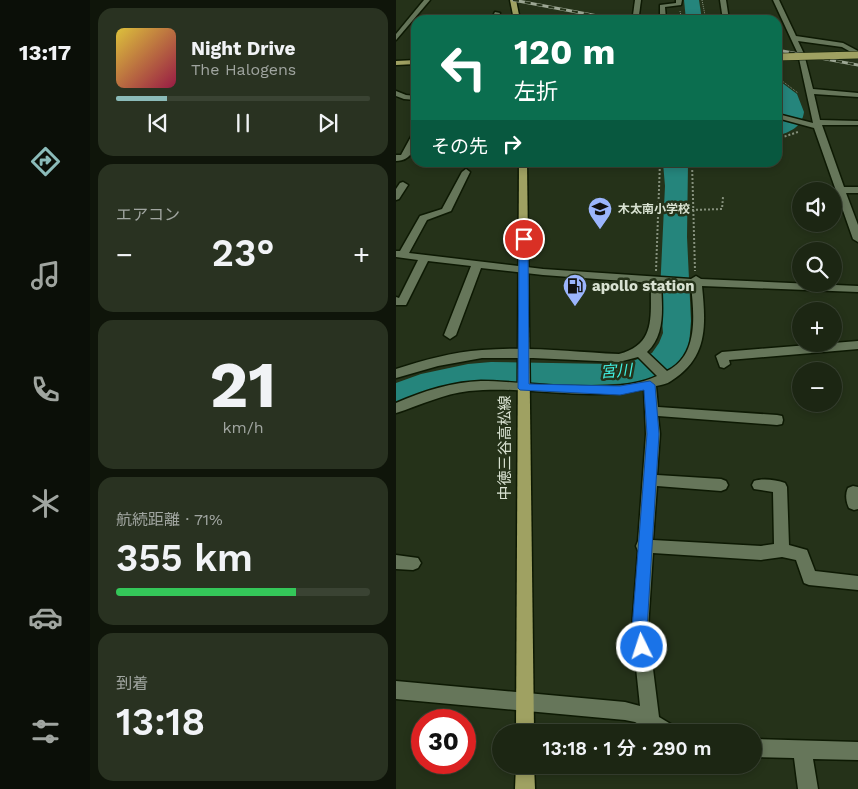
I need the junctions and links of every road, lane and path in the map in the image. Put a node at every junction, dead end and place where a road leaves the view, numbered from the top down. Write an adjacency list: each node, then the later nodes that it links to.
1 (427, 0): 8 (street)
2 (513, 0): 9 (main road)
3 (638, 0): 10 (street)
4 (679, 0): 11 (street)
5 (702, 0): 12 (path)
6 (722, 0): 13 (street)
7 (776, 0): 14 (street)
8 (414, 15)
9 (516, 15)
10 (628, 15)
11 (663, 15)
12 (705, 15)
13 (725, 15)
14 (780, 15)
15 (411, 19): 18 (street)
16 (782, 23): 21 (street)
17 (396, 26): 18 (street)
18 (405, 26): 19 (street); 20 (street)
19 (411, 26)
20 (396, 38)
21 (793, 38): 22 (street); 23 (street)
22 (798, 49): 23 (street); 28 (street)
23 (855, 49): 24 (main road); 25 (street)
24 (782, 53)
25 (858, 55): 26 (main road, bridge)
26 (782, 58)
27 (782, 58): 28 (street)
28 (802, 60): 34 (street)
29 (411, 62): 30 (main road)
30 (396, 63)
31 (411, 67): 32 (main road)
32 (396, 68)
33 (782, 81): 39 (path)
34 (810, 91): 36 (street); 41 (street)
35 (396, 93): 37 (street)
36 (858, 95)
37 (411, 98)
38 (782, 117): 39 (street)
39 (805, 123): 41 (street); 42 (street)
40 (858, 123): 41 (street)
41 (817, 124): 50 (street)
42 (798, 132): 43 (path)
43 (782, 137)
44 (411, 145): 45 (street)
45 (396, 158)
46 (523, 167): 62 (main road, 中徳三谷高松線)
47 (660, 167): 63 (path)
48 (692, 167): 57 (path)
49 (466, 172): 59 (street)
50 (837, 182)
51 (403, 185): 55 (street)
52 (842, 190): 53 (street)
53 (858, 190)
54 (842, 195): 58 (street)
55 (396, 197)
56 (723, 197): 57 (path)
57 (692, 210): 64 (path)
58 (858, 239)
59 (399, 255): 60 (street)
60 (425, 257): 61 (street); 66 (street)
61 (477, 264): 62 (street); 67 (street)
62 (524, 270): 63 (street); 70 (main road, 中徳三谷高松線)
63 (657, 280): 64 (street); 69 (street)
64 (695, 281): 65 (street); 73 (street)
65 (858, 289)
66 (396, 301)
67 (450, 335)
68 (858, 345): 71 (street)
69 (641, 353): 70 (street); 73 (street)
70 (524, 355): 72 (street); 75 (main road, 中徳三谷高松線)
71 (724, 364)
72 (396, 374)
73 (666, 376): 74 (street)
74 (650, 385): 75 (street); 77 (street)
75 (524, 386): 76 (street); 88 (main road, 中徳三谷高松線)
76 (396, 408)
77 (652, 411): 78 (street); 79 (street)
78 (777, 420)
79 (651, 480): 80 (street); 82 (street)
80 (721, 484)
81 (759, 485): 83 (street)
82 (644, 546): 83 (street); 89 (street)
83 (782, 550): 86 (street)
84 (396, 562): 85 (street)
85 (413, 563)
86 (858, 583)
87 (396, 690): 88 (street)
88 (525, 702): 89 (street); 90 (main road, 中徳三谷高松線)
89 (651, 721): 91 (street)
90 (525, 724)
91 (656, 724)
92 (762, 748): 93 (street)
93 (802, 749): 94 (street); 97 (street)
94 (858, 751)
95 (525, 774): 96 (main road)
96 (525, 789)
97 (808, 789)

